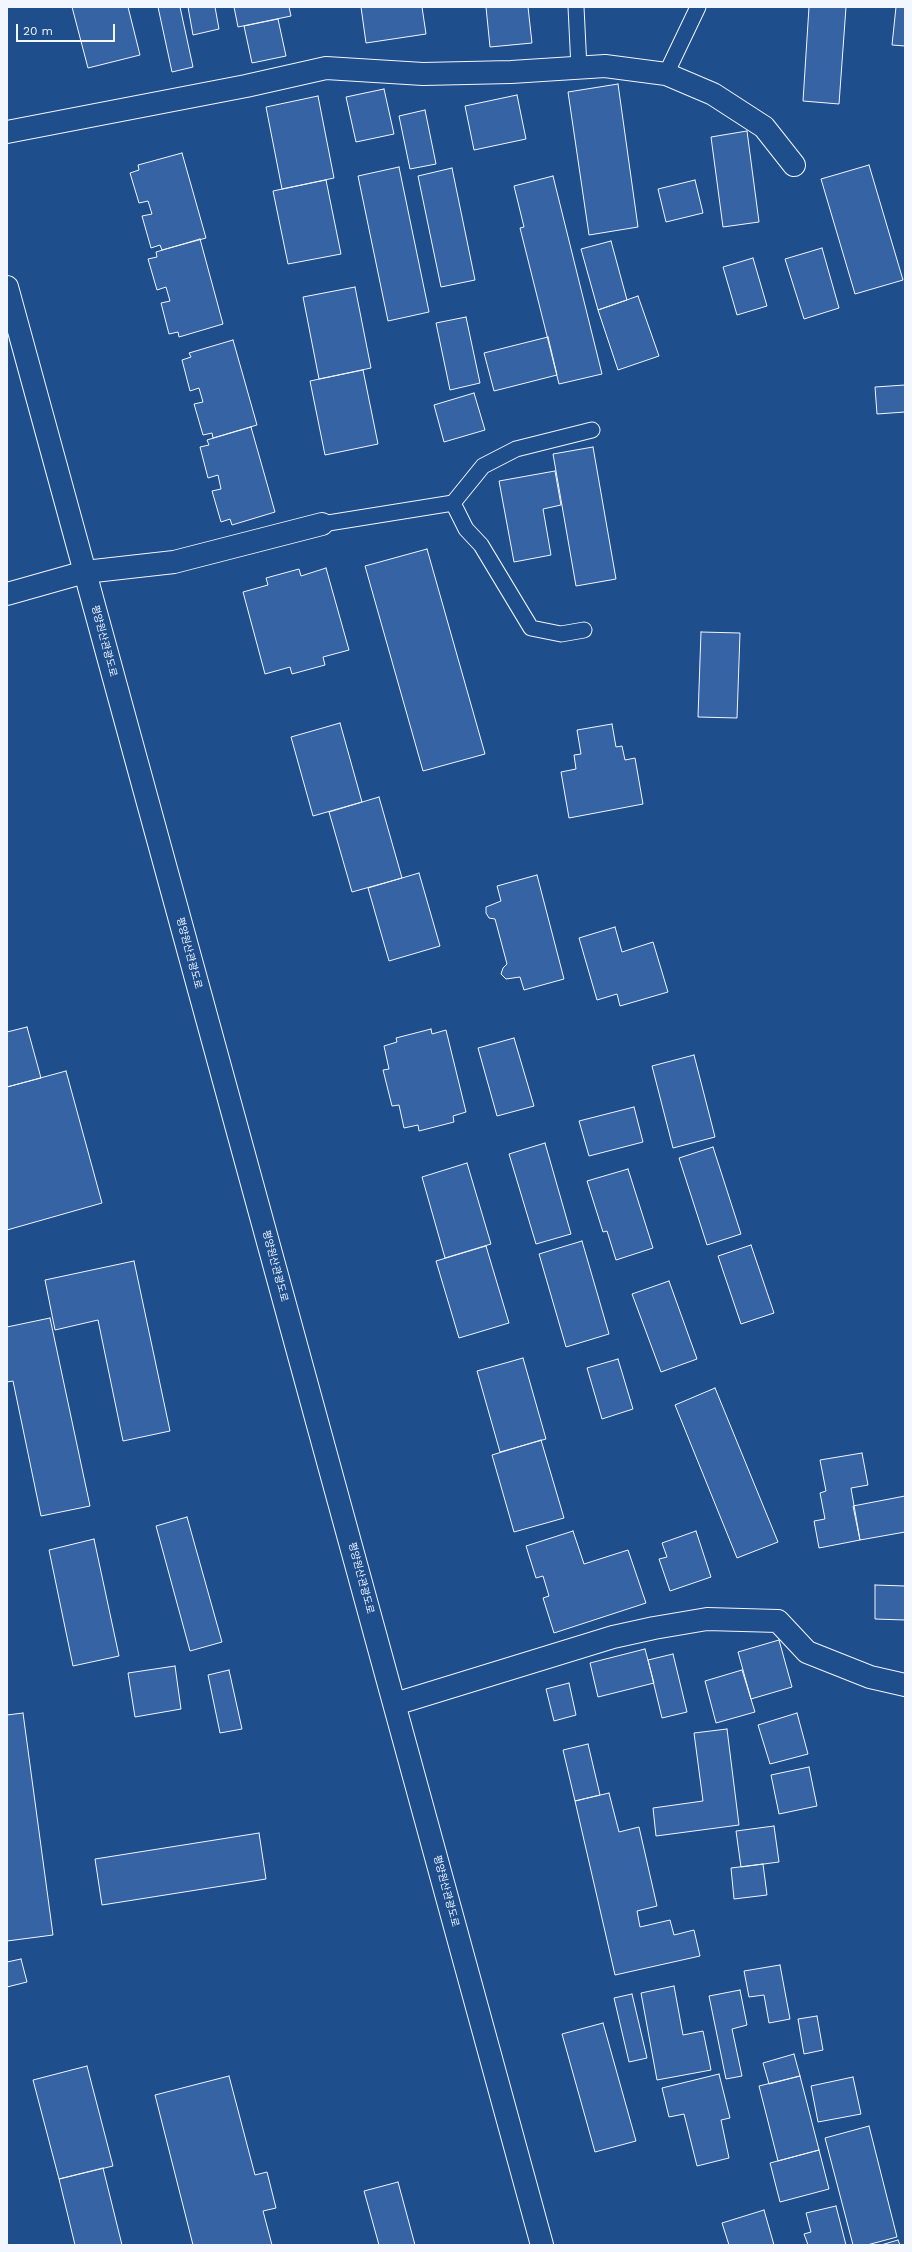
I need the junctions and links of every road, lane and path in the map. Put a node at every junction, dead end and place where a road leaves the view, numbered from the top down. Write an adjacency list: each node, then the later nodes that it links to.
1 (576, 7): 3 (lane)
2 (698, 7): 4 (lane)
3 (579, 68): 4 (main road); 5 (main road)
4 (666, 74): 6 (main road)
5 (7, 132)
6 (794, 165)
7 (7, 286): 11 (main road, 평양원산관광도로)
8 (592, 430): 9 (lane)
9 (453, 503): 10 (lane); 13 (lane)
10 (322, 524): 11 (main road)
11 (85, 572): 12 (main road); 15 (main road, 평양원산관광도로)
12 (7, 594)
13 (584, 630)
14 (905, 1685): 15 (main road)
15 (395, 1704): 16 (main road, 평양원산관광도로)
16 (542, 2245)

